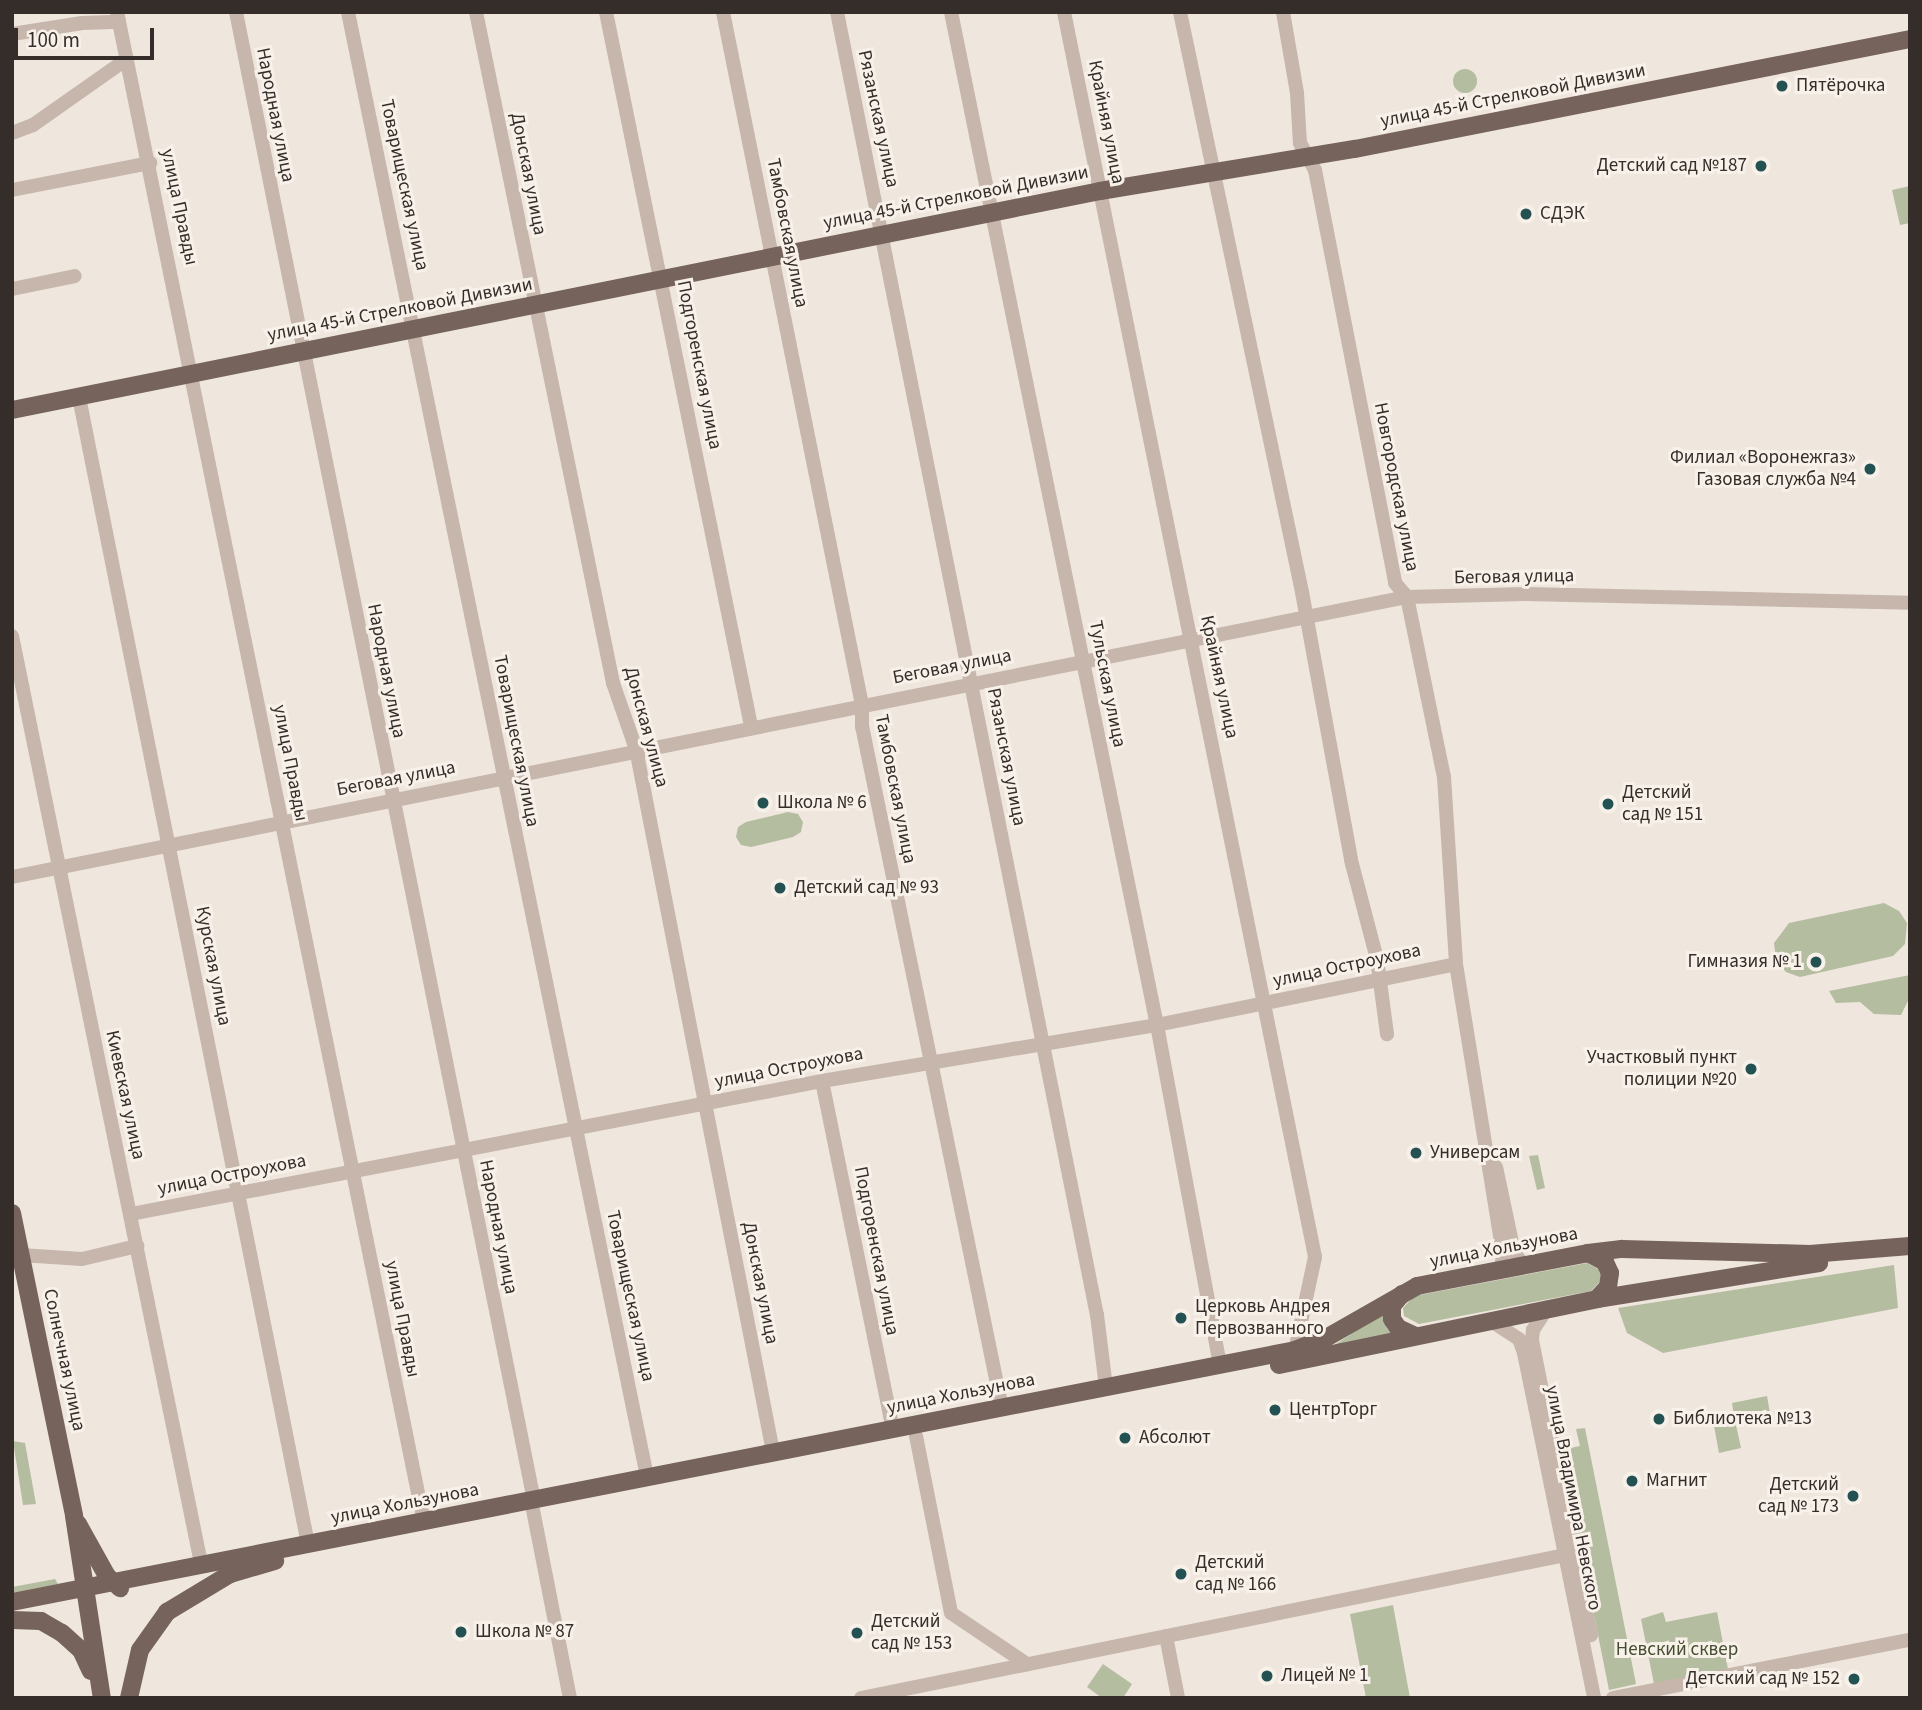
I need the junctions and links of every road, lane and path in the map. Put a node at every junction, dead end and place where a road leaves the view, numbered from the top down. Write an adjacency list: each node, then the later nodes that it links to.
1 (236, 12): 29 (street, Народная улица)
2 (348, 12): 28 (street, Товарищеская улица)
3 (476, 12): 27 (street, Донская улица)
4 (606, 12): 25 (street, Подгоренская улица)
5 (723, 12): 23 (street, Тамбовская улица)
6 (837, 12): 22 (street, Рязанская улица)
7 (951, 12): 21 (street, Тульская улица)
8 (1064, 12): 20 (street, Крайняя улица)
9 (1180, 12): 18 (street)
10 (1283, 12): 16 (street, Новгородская улица)
11 (118, 17): 12 (street); 14 (street, улица Правды)
12 (12, 34)
13 (1910, 39): 16 (main road, улица 45-й Стрелковой Дивизии)
14 (127, 59): 15 (street); 17 (street, улица Правды)
15 (12, 133)
16 (1311, 157): 18 (main road, улица 45-й Стрелковой Дивизии); 33 (street, Новгородская улица)
17 (150, 163): 19 (street); 30 (street, улица Правды)
18 (1213, 171): 20 (main road, улица 45-й Стрелковой Дивизии); 35 (street)
19 (12, 190)
20 (1100, 191): 21 (main road, улица 45-й Стрелковой Дивизии); 37 (street, Крайняя улица)
21 (992, 212): 22 (main road, улица 45-й Стрелковой Дивизии); 38 (street, Тульская улица)
22 (882, 234): 23 (main road, улица 45-й Стрелковой Дивизии); 39 (street, Рязанская улица)
23 (773, 256): 25 (main road, улица 45-й Стрелковой Дивизии); 40 (street, Тамбовская улица)
24 (75, 276): 26 (street)
25 (663, 278): 27 (main road, улица 45-й Стрелковой Дивизии); 41 (street, Подгоренская улица)
26 (12, 289)
27 (536, 304): 28 (main road, улица 45-й Стрелковой Дивизии); 42 (street, Донская улица)
28 (414, 328): 29 (main road, улица 45-й Стрелковой Дивизии); 43 (street, Товарищеская улица)
29 (303, 351): 30 (main road, улица 45-й Стрелковой Дивизии); 44 (street, Народная улица)
30 (193, 373): 31 (main road, улица 45-й Стрелковой Дивизии); 45 (street, улица Правды)
31 (79, 397): 32 (main road, улица 45-й Стрелковой Дивизии); 46 (street, Курская улица)
32 (12, 410)
33 (1407, 597): 34 (street, Беговая улица); 35 (street, Беговая улица); 49 (street, Новгородская улица)
34 (1910, 603)
35 (1306, 617): 37 (street, Беговая улица); 50 (street)
36 (12, 636): 47 (street, Киевская улица)
37 (1191, 639): 38 (street, Беговая улица); 51 (street, Крайняя улица)
38 (1082, 661): 39 (street, Беговая улица); 52 (street, Тульская улица)
39 (971, 683): 40 (street, Беговая улица); 54 (street, Рязанская улица)
40 (862, 705): 41 (street, Беговая улица); 55 (street, Тамбовская улица)
41 (751, 726): 42 (street, Беговая улица)
42 (636, 749): 43 (street, Беговая улица); 58 (street, Донская улица)
43 (503, 778): 44 (street, Беговая улица); 59 (street, Товарищеская улица)
44 (392, 800): 45 (street, Беговая улица); 60 (street, Народная улица)
45 (282, 821): 46 (street, Беговая улица); 61 (street, улица Правды)
46 (166, 845): 47 (street, Беговая улица); 62 (street, Курская улица)
47 (57, 868): 48 (street, Беговая улица); 64 (street, Киевская улица)
48 (12, 877)
49 (1456, 964): 50 (street, улица Остроухова); 57 (street, Новгородская улица)
50 (1378, 979): 51 (street, улица Остроухова); 53 (street)
51 (1265, 1002): 52 (street, улица Остроухова); 79 (street, Крайняя улица)
52 (1157, 1025): 54 (street, улица Остроухова); 80 (street, Тульская улица)
53 (1387, 1034)
54 (1043, 1044): 55 (street, улица Остроухова); 81 (street, Рязанская улица)
55 (930, 1062): 56 (street, улица Остроухова); 82 (street, Тамбовская улица)
56 (822, 1081): 58 (street, улица Остроухова); 83 (street, Подгоренская улица)
57 (1475, 1095): 71 (street, Новгородская улица); 72 (street, Новгородская улица)
58 (706, 1103): 59 (street, улица Остроухова); 85 (street, Донская улица)
59 (576, 1128): 60 (street, улица Остроухова); 86 (street, Товарищеская улица)
60 (464, 1150): 61 (street, улица Остроухова); 87 (street, Народная улица)
61 (353, 1171): 62 (street, улица Остроухова); 89 (street, улица Правды)
62 (238, 1193): 64 (street, улица Остроухова); 90 (street, Курская улица)
63 (12, 1213): 69 (main road, Солнечная улица)
64 (131, 1214): 65 (street, Киевская улица)
65 (137, 1246): 69 (street); 93 (street, Киевская улица)
66 (1910, 1246): 67 (main road, улица Хользунова)
67 (1751, 1252): 68 (main road, улица Хользунова); 73 (main road)
68 (1587, 1253): 71 (main road, улица Хользунова); 75 (main road)
69 (21, 1255): 88 (main road, Солнечная улица)
70 (1910, 1255): 73 (main road, улица Хользунова)
71 (1523, 1265): 72 (main road, улица Хользунова)
72 (1501, 1270): 74 (main road, улица Хользунова)
73 (1753, 1273): 75 (main road, улица Хользунова)
74 (1402, 1294): 78 (main road); 79 (main road, улица Хользунова)
75 (1597, 1299): 76 (main road, улица Хользунова)
76 (1546, 1310): 77 (main road, улица Хользунова); 108 (street, улица Владимира Невского)
77 (1491, 1321): 78 (main road, улица Хользунова); 91 (street, улица Владимира Невского)
78 (1415, 1336): 84 (main road, улица Хользунова)
79 (1295, 1350): 80 (main road, улица Хользунова)
80 (1220, 1364): 81 (main road, улица Хользунова)
81 (1107, 1387): 82 (main road, улица Хользунова)
82 (1002, 1408): 83 (main road, улица Хользунова)
83 (893, 1429): 85 (main road, улица Хользунова)
84 (916, 1436): 85 (main road, улица Хользунова); 101 (street)
85 (774, 1458): 86 (main road, улица Хользунова); 87 (main road, улица Хользунова)
86 (647, 1477): 87 (main road, улица Хользунова)
87 (533, 1506): 89 (main road, улица Хользунова); 92 (main road, улица Хользунова); 104 (street, Народная улица)
88 (74, 1516): 94 (main road, Солнечная улица); 95 (main road, Солнечная улица)
89 (424, 1522): 90 (main road, улица Хользунова)
90 (307, 1544): 93 (main road, улица Хользунова)
91 (1565, 1555): 99 (street); 107 (street, улица Владимира Невского)
92 (275, 1561): 94 (main road, улица Хользунова); 103 (main road)
93 (201, 1563): 94 (main road, улица Хользунова)
94 (118, 1586): 95 (main road, улица Хользунова)
95 (89, 1592): 96 (main road, улица Хользунова); 97 (main road, улица Хользунова); 102 (main road, Солнечная улица)
96 (12, 1602)
97 (12, 1612)
98 (12, 1620): 102 (main road)
99 (1166, 1636): 101 (street); 106 (street)
100 (1910, 1640): 109 (street)
101 (1027, 1664): 105 (street)
102 (105, 1696)
103 (129, 1698)
104 (570, 1698)
105 (861, 1698)
106 (1178, 1698)
107 (1594, 1698)
108 (1604, 1698)
109 (1613, 1698)

